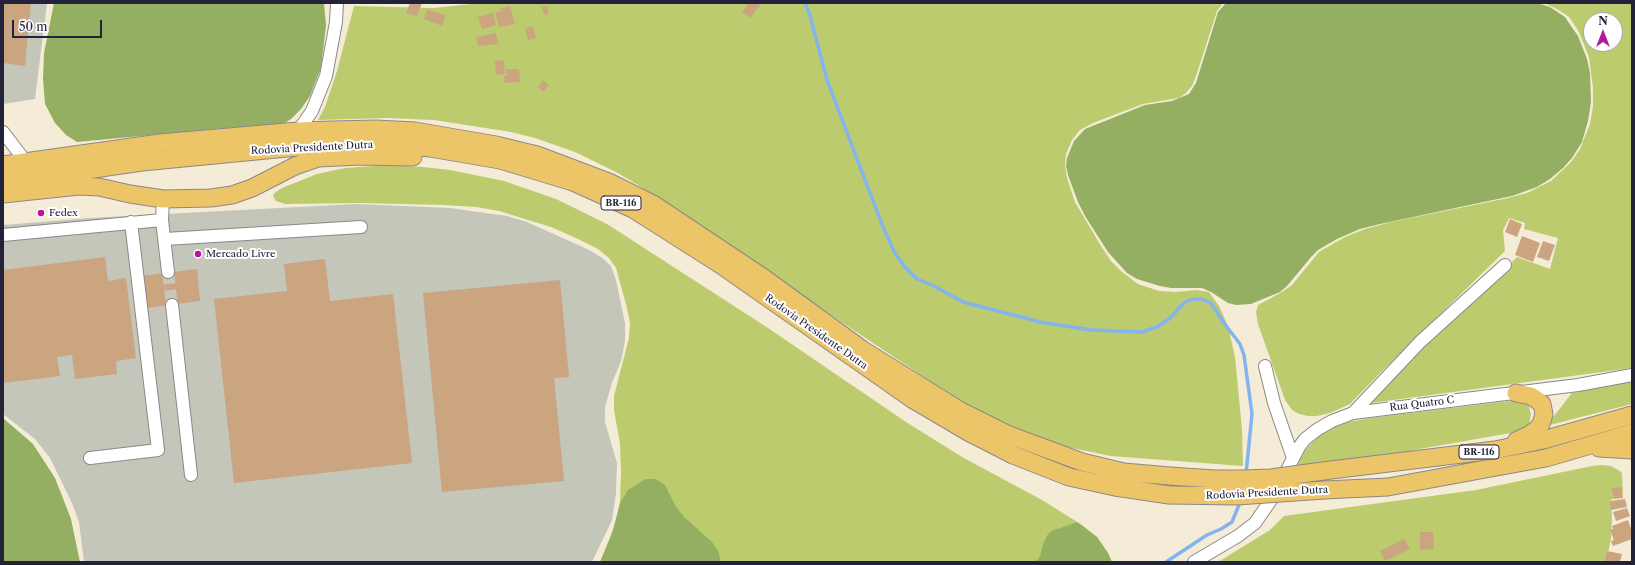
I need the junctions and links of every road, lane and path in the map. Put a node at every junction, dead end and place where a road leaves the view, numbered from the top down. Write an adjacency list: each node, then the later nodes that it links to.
1 (337, 3): 2 (street)
2 (298, 131): 4 (highway, Rodovia Presidente Dutra / BR-116); 25 (highway, Rodovia Presidente Dutra / BR-116, bridge)
3 (3, 132): 4 (street)
4 (26, 162): 5 (highway, Rodovia Presidente Dutra / BR-116)
5 (3, 165)
6 (3, 182): 14 (highway, Rodovia Presidente Dutra / BR-116)
7 (3, 194): 8 (highway)
8 (163, 199): 9 (street); 14 (highway)
9 (162, 220): 10 (street); 13 (street)
10 (131, 222): 12 (street); 27 (street)
11 (362, 227): 13 (street)
12 (3, 235)
13 (165, 239): 16 (street)
14 (695, 249): 24 (highway, Rodovia Presidente Dutra / BR-116, bridge)
15 (1505, 265): 21 (street)
16 (168, 272)
17 (172, 305): 29 (street)
18 (1266, 366): 28 (street)
19 (1632, 375): 20 (street, Rua Quatro C)
20 (1516, 393): 21 (street, Rua Quatro C); 25 (highway)
21 (1353, 413): 28 (street, Rua Quatro C)
22 (1632, 415): 25 (highway, Rodovia Presidente Dutra / BR-116)
23 (1632, 433): 24 (highway, Rodovia Presidente Dutra / BR-116)
24 (1581, 449): 26 (highway)
25 (1495, 450)
26 (1632, 453)
27 (90, 458)
28 (1293, 458): 30 (street, Rua Quatro C)
29 (191, 475)
30 (1194, 562)

